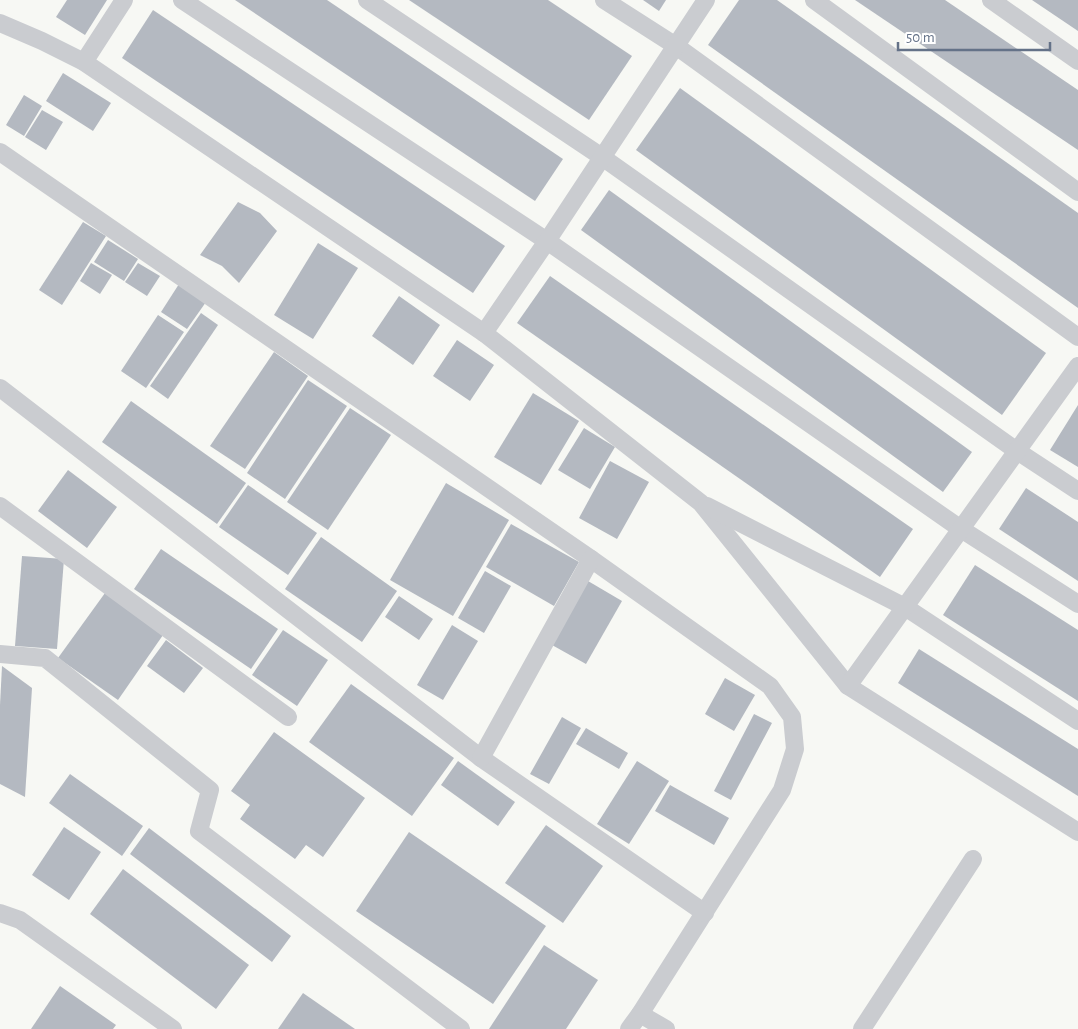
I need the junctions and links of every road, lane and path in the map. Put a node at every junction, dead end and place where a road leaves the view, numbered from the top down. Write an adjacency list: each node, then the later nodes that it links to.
1 (124, 0): 11 (street)
2 (182, 0): 15 (street)
3 (367, 0): 13 (street)
4 (604, 0): 9 (street)
5 (706, 0): 9 (street)
6 (814, 0): 14 (street)
7 (991, 0): 10 (street)
8 (0, 23): 11 (street)
9 (676, 46): 13 (street); 17 (street)
10 (1078, 61)
11 (84, 62): 16 (street)
12 (0, 152): 25 (street)
13 (602, 157): 15 (street); 20 (street)
14 (1078, 192)
15 (547, 241): 16 (street); 24 (street)
16 (484, 333): 22 (street)
17 (1078, 337)
18 (1078, 366): 20 (street)
19 (0, 388): 32 (street)
20 (1017, 450): 21 (street); 24 (street)
21 (1078, 491)
22 (701, 503): 27 (street); 29 (street)
23 (0, 506): 30 (street)
24 (961, 529): 26 (street); 27 (street)
25 (591, 559): 32 (street); 36 (street)
26 (1078, 604)
27 (905, 607): 29 (street); 31 (street)
28 (0, 654): 39 (street)
29 (848, 686): 33 (street)
30 (288, 717)
31 (1078, 721)
32 (481, 758): 36 (street)
33 (1078, 832)
34 (973, 859): 42 (street)
35 (0, 913): 38 (street)
36 (705, 913): 37 (street)
37 (640, 1014): 40 (street); 41 (street)
38 (174, 1029)
39 (461, 1029)
40 (629, 1029)
41 (666, 1029)
42 (862, 1029)

